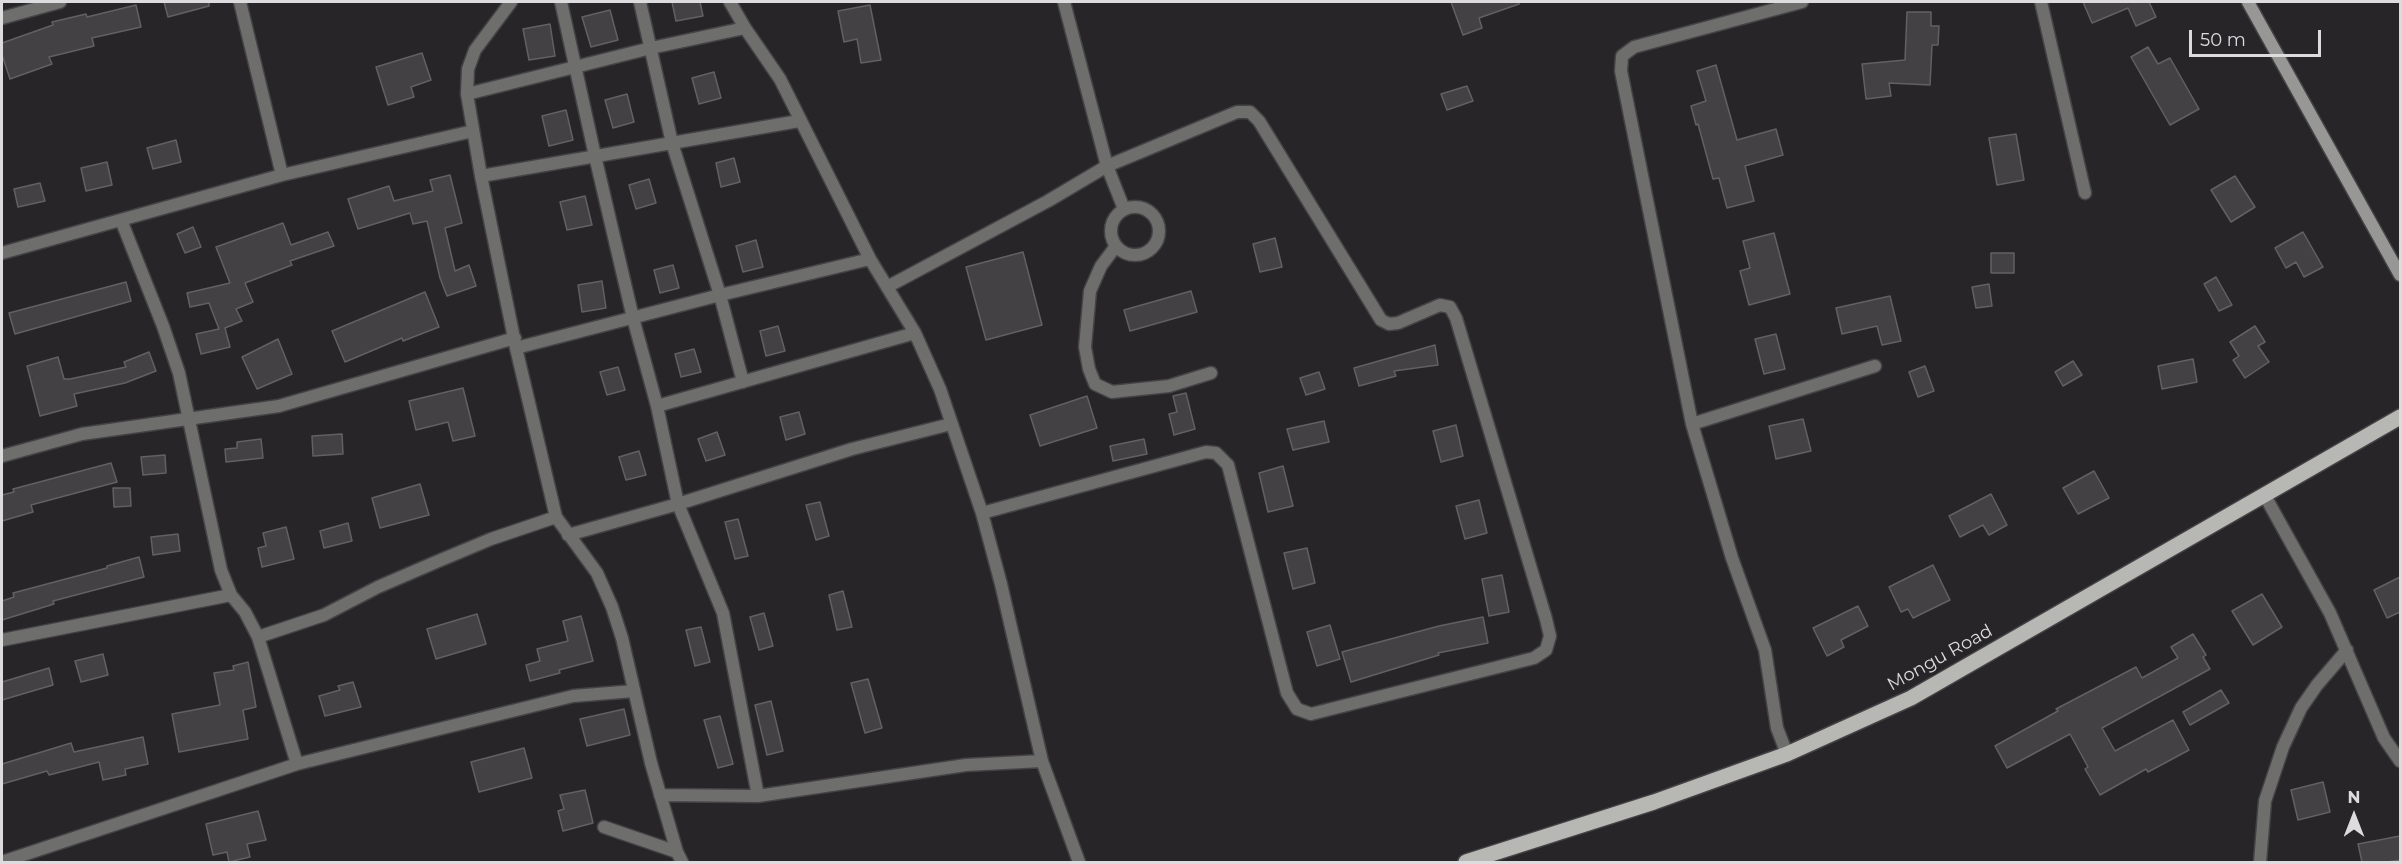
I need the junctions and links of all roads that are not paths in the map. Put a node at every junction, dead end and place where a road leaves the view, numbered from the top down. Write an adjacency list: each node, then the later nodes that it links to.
1 (60, 2): 11 (street)
2 (240, 2): 21 (street)
3 (511, 2): 15 (street)
4 (561, 2): 14 (street)
5 (640, 2): 13 (street)
6 (730, 2): 12 (street)
7 (1064, 2): 20 (street)
8 (1802, 2): 42 (street)
9 (2041, 2): 23 (street)
10 (2248, 2): 29 (street)
11 (2, 18)
12 (745, 28): 13 (street); 16 (street)
13 (651, 48): 14 (street); 18 (street)
14 (575, 67): 15 (street); 19 (street)
15 (467, 94): 17 (street)
16 (799, 121): 18 (street); 28 (street)
17 (473, 131): 21 (street); 22 (street)
18 (672, 143): 19 (street); 31 (street)
19 (595, 156): 22 (street); 32 (street)
20 (1107, 166): 24 (street); 30 (street); 46 (street)
21 (282, 175): 25 (street)
22 (481, 176): 34 (street)
23 (2085, 193)
24 (1124, 209): 26 (street); 26 (street)
25 (121, 220): 27 (street); 40 (street)
26 (1116, 246): 36 (street)
27 (2, 253)
28 (870, 259): 30 (street); 31 (street)
29 (2400, 275)
30 (887, 287): 33 (street)
31 (720, 295): 32 (street); 37 (street)
32 (633, 318): 34 (street); 38 (street)
33 (915, 333): 37 (street); 41 (street)
34 (515, 343): 40 (street); 47 (street)
35 (1875, 366): 42 (street)
36 (1211, 373)
37 (743, 382): 38 (street)
38 (657, 406): 45 (street)
39 (2400, 417): 44 (main road, Mongu Road)
40 (188, 418): 43 (street); 49 (street)
41 (951, 424): 45 (street); 46 (street)
42 (1692, 424): 54 (street)
43 (2, 456)
44 (2265, 496): 52 (street); 54 (main road, Mongu Road)
45 (678, 504): 48 (street); 59 (street)
46 (982, 513): 55 (street)
47 (556, 517): 48 (street); 50 (street)
48 (568, 535): 53 (street)
49 (231, 595): 50 (street); 51 (street)
50 (258, 637): 57 (street)
51 (2, 640)
52 (2347, 650): 56 (street); 65 (street)
53 (634, 691): 57 (street); 58 (street)
54 (1786, 754): 64 (main road, Mongu Road)
55 (1042, 761): 59 (street); 63 (street)
56 (2400, 761)
57 (297, 764): 62 (street)
58 (660, 795): 59 (street); 61 (street)
59 (758, 796)
60 (603, 827): 61 (street)
61 (679, 857)
62 (2, 862)
63 (1079, 862)
64 (1466, 862)
65 (2260, 862)

